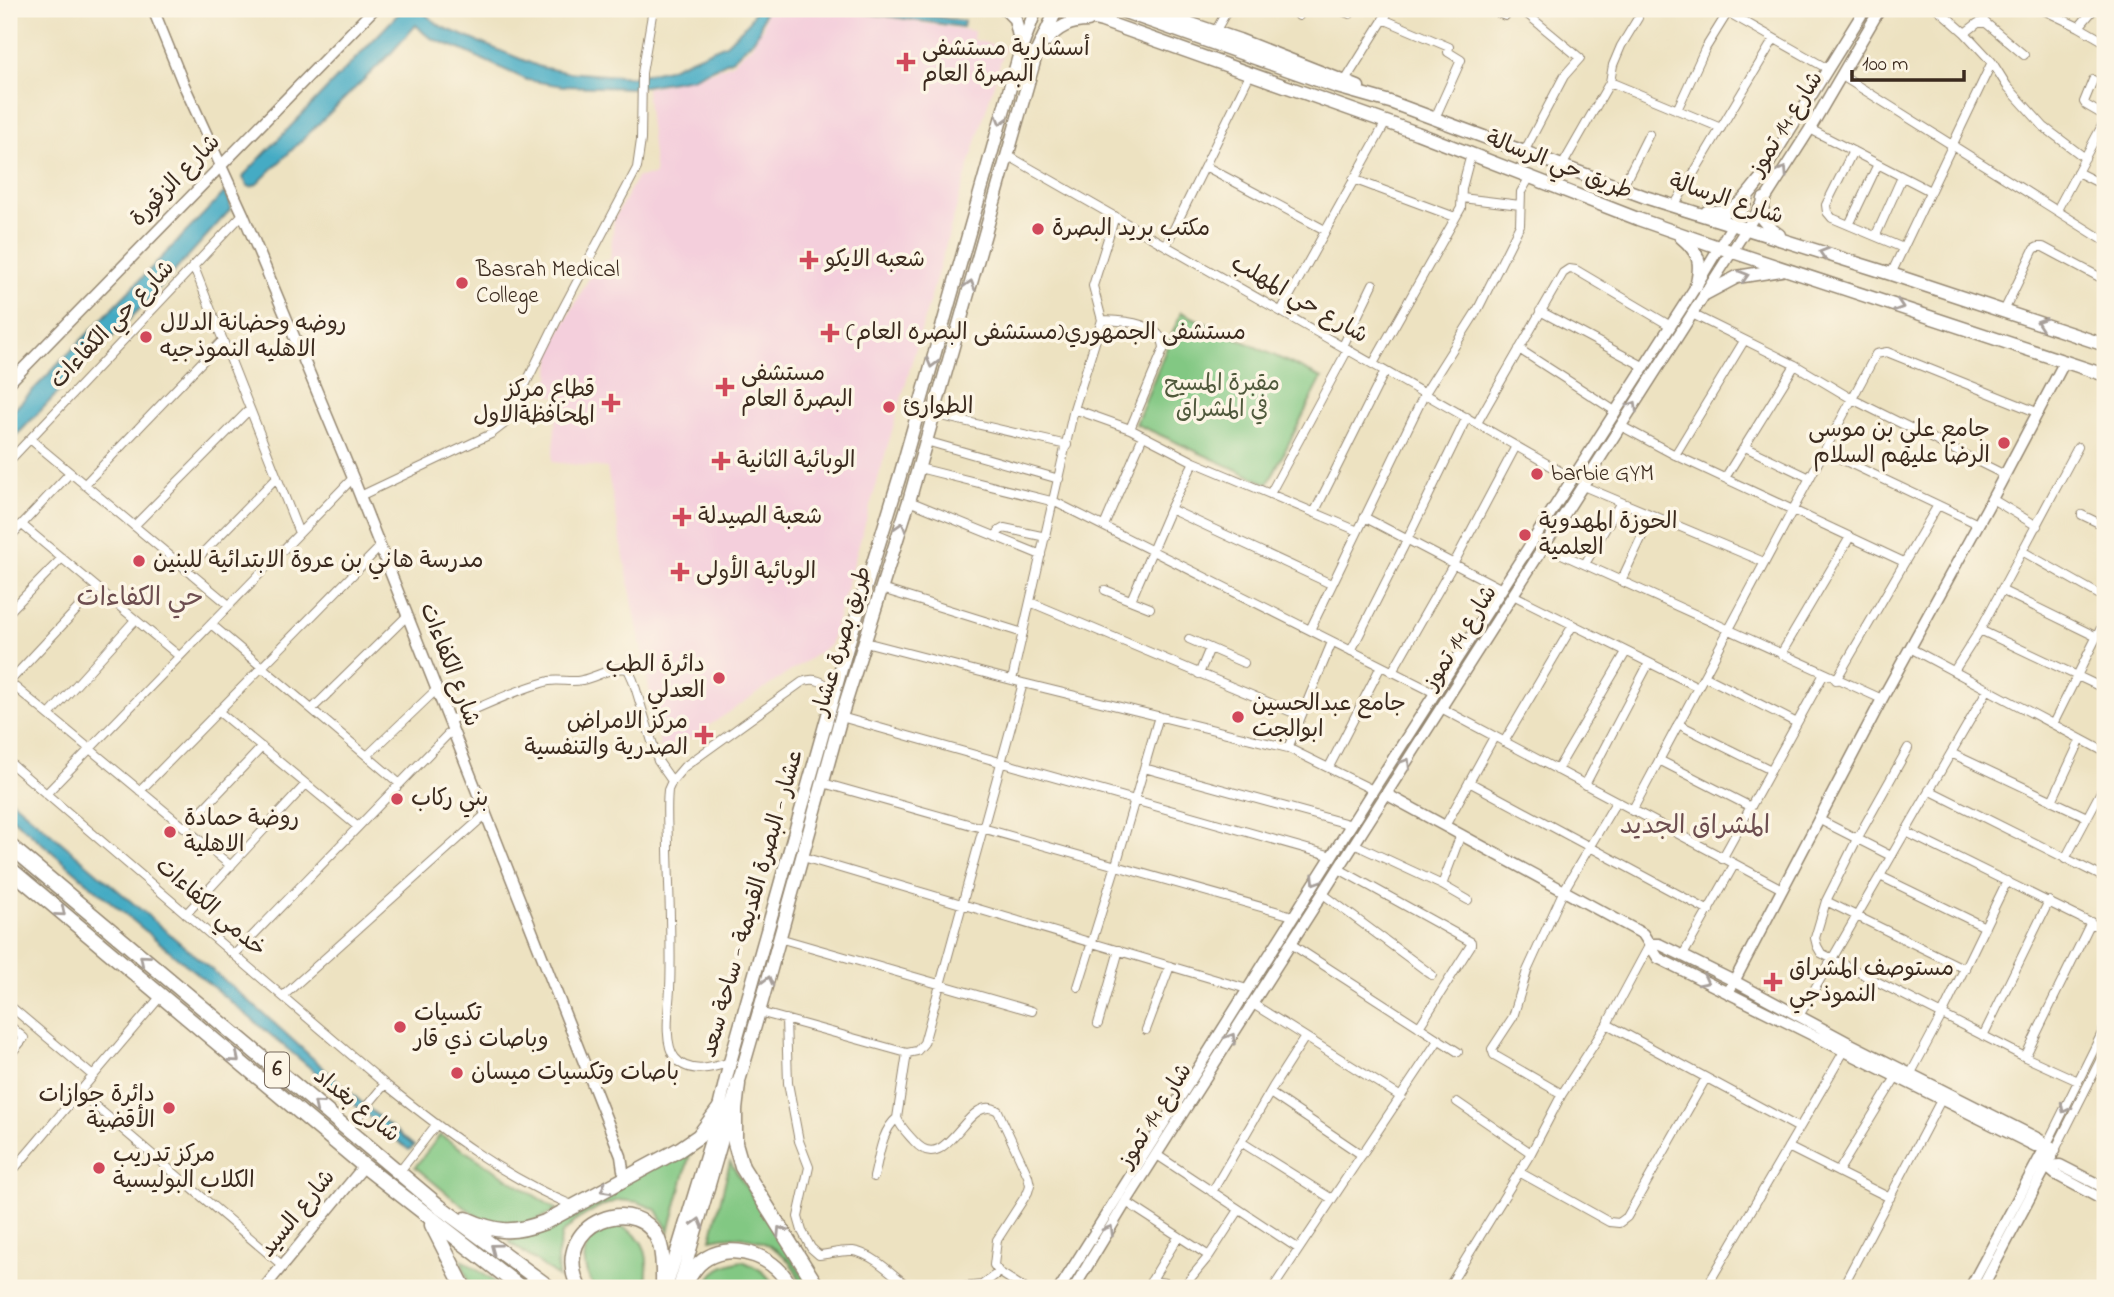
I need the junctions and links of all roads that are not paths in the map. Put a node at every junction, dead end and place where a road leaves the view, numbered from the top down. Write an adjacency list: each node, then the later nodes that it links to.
1 (153, 9): 57 (street, شارع الكفاءات)
2 (374, 9): 57 (street, شارع الزقورة)
3 (653, 9): 146 (street)
4 (1005, 9): 33 (main road)
5 (1036, 9): 33 (main road, عشار - البصرة القديمة - ساحة سعد)
6 (1055, 9): 26 (main road, طريق حي الرسالة); 34 (main road, طريق بصرة عشار)
7 (1088, 9): 46 (main road, طريق حي الرسالة)
8 (1116, 9): 42 (main road)
9 (1228, 9): 29 (street)
10 (1337, 9): 23 (street)
11 (1390, 9): 25 (street)
12 (1490, 9): 13 (street)
13 (1511, 9)
14 (1521, 9): 52 (street)
15 (1865, 9): 37 (street, شارع 14 تموز)
16 (1880, 9): 39 (street, شارع 14 تموز)
17 (1938, 9): 30 (street)
18 (1981, 9): 27 (street)
19 (2041, 9): 28 (street)
20 (2094, 9): 28 (street)
21 (1154, 10): 29 (main road)
22 (1725, 11): 31 (street); 43 (street)
23 (1350, 14)
24 (1638, 18): 41 (street)
25 (1383, 19): 42 (street); 44 (street)
26 (1102, 21): 34 (main road); 38 (main road, طريق حي الرسالة)
27 (1983, 22): 30 (street); 35 (street)
28 (2079, 27): 32 (street)
29 (1215, 32): 42 (main road)
30 (1965, 33): 36 (street)
31 (1774, 39): 37 (street); 47 (street)
32 (2105, 42)
33 (1021, 49): 233 (main road, عشار - البصرة القديمة - ساحة سعد, one-way to 233)
34 (1037, 52): 54 (main road, طريق بصرة عشار)
35 (2024, 55)
36 (1992, 62): 50 (street); 55 (street)
37 (1828, 69): 64 (street, شارع 14 تموز)
38 (1250, 74): 46 (main road, طريق حي الرسالة); 58 (street)
39 (1842, 76): 48 (street, شارع 14 تموز); 50 (street)
40 (2093, 80): 45 (street)
41 (1610, 82): 43 (street); 59 (street)
42 (1341, 84): 44 (main road, شارع الرسالة)
43 (1677, 110): 47 (street)
44 (1435, 118): 52 (main road, شارع الرسالة)
45 (2105, 118): 55 (street)
46 (1386, 122): 53 (main road, طريق حي الرسالة); 63 (street)
47 (1721, 128): 71 (street)
48 (1810, 129): 51 (street); 69 (street, شارع 14 تموز, one-way to 48)
49 (1649, 134): 66 (street)
50 (1952, 146): 67 (street); 72 (street)
51 (1853, 151): 56 (street); 77 (street)
52 (1524, 152): 59 (main road, شارع الرسالة)
53 (1471, 154): 61 (main road, طريق حي الرسالة); 68 (street)
54 (1007, 155): 74 (street, شارع حي المهلب); 118 (main road, طريق بصرة عشار, one-way to 54)
55 (2085, 158): 60 (street)
56 (1878, 164): 62 (street); 77 (street)
57 (221, 165): 73 (street, شارع الكفاءات); 111 (street, شارع الزقورة)
58 (1205, 166): 79 (street); 84 (street)
59 (1562, 166): 66 (main road, شارع الرسالة)
60 (2077, 172): 65 (street); 72 (street)
61 (1530, 177): 70 (street); 80 (main road, طريق حي الرسالة)
62 (1902, 177): 67 (street); 81 (street)
63 (1353, 179): 75 (street); 79 (street)
64 (1759, 181): 71 (main road); 76 (street, شارع 14 تموز)
65 (2105, 186)
66 (1622, 188): 71 (main road, شارع الرسالة)
67 (1930, 191): 86 (street)
68 (1462, 198): 70 (street); 75 (street)
69 (1764, 199): 78 (street, شارع 14 تموز); 83 (main road)
70 (1520, 205): 112 (street)
71 (1680, 207): 76 (main road, شارع الرسالة)
72 (2057, 210): 82 (street)
73 (243, 214): 88 (street, شارع حي الكفاءات); 138 (street, شارع الكفاءات)
74 (1115, 216): 84 (street, شارع حي المهلب); 98 (street)
75 (1455, 216): 106 (street)
76 (1731, 224): 78 (main road, شارع الرسالة); 85 (street, شارع 14 تموز)
77 (1849, 225): 81 (street)
78 (1747, 229): 83 (main road, شارع الرسالة); 87 (street, شارع 14 تموز)
79 (1325, 230): 94 (street)
80 (1676, 232): 85 (main road, طريق حي الرسالة); 93 (main road)
81 (1875, 235): 86 (street)
82 (2105, 241)
83 (1791, 243): 90 (main road, شارع الرسالة, one-way to 83)
84 (1166, 246): 94 (street, شارع حي المهلب)
85 (1717, 247): 87 (main road, شارع الرسالة); 93 (street, شارع 14 تموز)
86 (1903, 248): 90 (street)
87 (1732, 252): 89 (main road, شارع الرسالة); 93 (street, شارع 14 تموز)
88 (194, 267): 100 (street); 124 (street, شارع حي الكفاءات)
89 (1786, 269): 93 (main road, one-way to 89); 105 (main road, شارع الرسالة, one-way to 105)
90 (1891, 274): 96 (main road, شارع الرسالة)
91 (2105, 280): 96 (street)
92 (1373, 284): 103 (street)
93 (1700, 290): 97 (street, شارع 14 تموز); 99 (street, شارع 14 تموز)
94 (1280, 311): 103 (street, شارع حي المهلب)
95 (1541, 311): 99 (street); 104 (street); 108 (street)
96 (2004, 311): 102 (main road, شارع الرسالة, one-way to 96)
97 (1692, 314): 101 (street); 121 (street, شارع 14 تموز, one-way to 97)
98 (1102, 320): 115 (street); 122 (street)
99 (1669, 325): 108 (street, شارع 14 تموز)
100 (223, 340): 114 (street); 143 (street)
101 (1744, 341): 107 (street); 131 (street)
102 (2105, 345)
103 (1345, 348): 106 (street, شارع حي المهلب); 145 (street)
104 (1519, 349): 116 (street); 120 (street)
105 (2065, 361): 110 (main road, شارع الرسالة); 117 (street)
106 (1373, 364): 109 (street, شارع حي المهلب)
107 (1795, 365): 113 (street); 128 (street)
108 (1643, 366): 116 (street, شارع 14 تموز)
109 (1385, 371): 112 (street, شارع حي المهلب); 154 (street)
110 (2105, 375)
111 (9, 383)
112 (1425, 393): 119 (street, شارع حي المهلب); 157 (street)
113 (1852, 399): 117 (street); 130 (street); 136 (street)
114 (250, 409): 137 (street); 160 (street)
115 (1074, 409): 122 (street); 126 (street)
116 (1615, 411): 139 (street, شارع 14 تموز)
117 (2039, 413): 136 (street)
118 (933, 414): 125 (main road, طريق بصرة عشار); 126 (street)
119 (1467, 417): 120 (street, شارع حي المهلب); 170 (street)
120 (1477, 423): 127 (street, شارع حي المهلب)
121 (1621, 426): 131 (street); 144 (street, شارع 14 تموز)
122 (1130, 429): 123 (street)
123 (1143, 436): 133 (street); 161 (street)
124 (30, 439): 132 (street, شارع حي الكفاءات); 135 (street)
125 (926, 441): 134 (main road, طريق بصرة عشار); 142 (street)
126 (1067, 445): 142 (street)
127 (1516, 446): 139 (street, شارع حي المهلب); 179 (street)
128 (1745, 447): 140 (street); 141 (street)
129 (2078, 447): 162 (street)
130 (1824, 451): 141 (street); 151 (street)
131 (1675, 455): 140 (street)
132 (9, 461)
133 (1194, 462): 145 (street); 152 (street)
134 (919, 468): 148 (main road, طريق بصرة عشار); 149 (street)
135 (70, 473): 143 (street); 158 (street)
136 (2005, 475): 147 (street)
137 (277, 477): 165 (street); 181 (street)
138 (353, 478): 146 (street, شارع الكفاءات); 165 (street)
139 (1572, 478): 186 (street, شارع 14 تموز)
140 (1725, 478): 153 (street)
141 (1810, 478): 153 (street)
142 (1059, 479): 149 (street)
143 (84, 485): 160 (street)
144 (1583, 486): 150 (street); 171 (street, شارع 14 تموز)
145 (1270, 494): 154 (street)
146 (360, 496): 172 (street, شارع الكفاءات)
147 (1992, 499): 159 (street); 162 (street)
148 (909, 501): 166 (street); 185 (main road, طريق بصرة عشار, one-way to 148)
149 (1055, 502): 161 (street); 167 (street)
150 (1621, 502): 156 (street); 180 (street)
151 (1938, 505): 159 (street); 178 (street)
152 (1170, 509): 173 (street); 183 (street)
153 (1792, 510): 168 (street); 177 (street)
154 (1314, 513): 164 (street)
155 (2082, 514): 163 (street)
156 (1652, 515): 177 (street); 182 (street)
157 (1364, 517): 164 (street); 170 (street)
158 (22, 524): 169 (street); 176 (street)
159 (1978, 524): 210 (street)
160 (134, 526): 181 (street)
161 (1104, 526): 173 (street)
162 (2037, 526): 174 (street)
163 (2105, 526)
164 (1357, 531): 183 (street)
165 (299, 533): 193 (street)
166 (996, 537): 167 (street); 175 (street)
167 (1046, 537): 175 (street)
168 (1850, 537): 178 (street); 213 (street)
169 (9, 538)
170 (1408, 540): 179 (street); 211 (street)
171 (1544, 546): 180 (street); 189 (street, شارع 14 تموز)
172 (380, 547): 196 (street, شارع الكفاءات); 218 (street)
173 (1153, 551): 191 (street); 201 (street)
174 (2022, 551): 188 (street); 190 (street)
175 (1041, 555): 192 (street)
176 (62, 558): 184 (street); 195 (street)
177 (1765, 562): 202 (street)
178 (1904, 562): 226 (street)
179 (1454, 563): 186 (street); 219 (street)
180 (1585, 564): 182 (street)
181 (186, 569): 193 (street)
182 (1621, 581): 202 (street)
183 (1331, 584): 201 (street)
184 (97, 588): 197 (street); 227 (street)
185 (882, 589): 204 (street); 207 (main road, طريق بصرة عشار)
186 (1502, 589): 234 (street, شارع 14 تموز)
187 (1105, 590): 191 (street)
188 (2001, 590): 203 (street); 205 (street)
189 (1513, 595): 200 (street); 236 (street, شارع 14 تموز)
190 (2105, 598)
191 (1131, 600): 194 (street)
192 (1030, 602): 204 (street); 221 (street)
193 (229, 605): 199 (street)
194 (1150, 608)
195 (9, 612)
196 (407, 615): 232 (street, شارع الكفاءات); 237 (street)
197 (135, 620): 214 (street); 239 (street)
198 (2105, 620): 205 (street)
199 (211, 624): 214 (street); 218 (street)
200 (1573, 625): 212 (street); 249 (street)
201 (1310, 630): 208 (street)
202 (1728, 630): 213 (street); 224 (street)
203 (1980, 630): 220 (street); 223 (street)
204 (1023, 633): 225 (street)
205 (2097, 637): 223 (street)
206 (1189, 639): 209 (street)
207 (865, 642): 225 (street); 242 (main road, طريق بصرة عشار)
208 (1332, 642): 211 (street); 241 (street)
209 (1210, 648): 215 (street); 221 (street)
210 (1910, 648): 220 (street); 235 (street)
211 (1350, 651): 217 (street)
212 (1626, 652): 216 (street); 262 (street)
213 (1782, 654): 222 (street)
214 (179, 656): 253 (street)
215 (1244, 663)
216 (1649, 663): 229 (street); 270 (street)
217 (1381, 666): 219 (street); 261 (street)
218 (262, 667): 237 (street); 238 (street)
219 (1392, 671): 234 (street)
220 (1954, 671): 230 (street)
221 (1199, 674): 241 (street)
222 (1824, 674): 226 (street); 243 (street)
223 (2077, 675): 231 (street); 245 (street)
224 (1704, 676): 229 (street); 243 (street)
225 (1012, 680): 228 (street)
226 (1836, 680): 235 (street)
227 (9, 682): 239 (street)
228 (1023, 683): 240 (street); 259 (street)
229 (1698, 687): 244 (street)
230 (1987, 689): 245 (street); 255 (street)
231 (2105, 689)
232 (436, 690): 246 (street, شارع الكفاءات); 256 (street)
233 (835, 691): 264 (street); 363 (main road, عشار - البصرة القديمة - ساحة سعد)
234 (1435, 694): 271 (street, شارع 14 تموز)
235 (1882, 699): 283 (street)
236 (1441, 708): 247 (street); 275 (street, شارع 14 تموز, one-way to 236)
237 (312, 709): 256 (street)
238 (219, 711): 250 (street); 273 (street)
239 (49, 715): 253 (street)
240 (1159, 716): 251 (street); 260 (street)
241 (1301, 716): 251 (street)
242 (841, 717): 259 (street); 266 (main road, طريق بصرة عشار)
243 (1797, 723): 263 (street)
244 (1678, 724): 257 (street); 263 (street)
245 (2053, 724): 248 (street)
246 (450, 726): 264 (street); 268 (street); 281 (street, شارع الكفاءات)
247 (1494, 737): 249 (street); 265 (street)
248 (2081, 739): 254 (street); 277 (street)
249 (1504, 742): 262 (street)
250 (262, 747): 267 (street); 288 (street)
251 (1288, 748): 261 (street)
252 (1908, 748): 291 (street)
253 (89, 749): 273 (street); 274 (street)
254 (2105, 750)
255 (1951, 753): 272 (street); 277 (street)
256 (367, 756): 268 (street)
257 (1659, 760): 279 (street); 280 (street)
258 (9, 762): 274 (street, خدمي الكفاءات)
259 (1001, 762): 276 (street); 287 (street)
260 (1144, 768): 276 (street); 284 (street)
261 (1329, 768): 271 (street)
262 (1557, 770): 270 (street)
263 (1772, 770): 279 (street)
264 (672, 781): 363 (street)
265 (1469, 782): 285 (street); 294 (street)
266 (823, 783): 287 (street); 297 (main road, طريق بصرة عشار)
267 (306, 784): 286 (street); 302 (street)
268 (400, 784): 286 (street)
269 (2105, 784): 282 (street)
270 (1585, 785): 278 (street)
271 (1373, 790): 284 (street, شارع 14 تموز)
272 (1929, 790): 289 (street); 299 (street)
273 (141, 791): 288 (street)
274 (46, 794): 317 (street, خدمي الكفاءات)
275 (1386, 794): 285 (street); 292 (street, شارع 14 تموز)
276 (1135, 799): 295 (street); 300 (street)
277 (2052, 801): 282 (street)
278 (1616, 802): 280 (street); 294 (street)
279 (1751, 807): 298 (street)
280 (1632, 811): 298 (street)
281 (485, 815): 340 (street); 394 (street, شارع الكفاءات)
282 (2087, 817): 299 (street)
283 (1818, 819): 291 (street); 309 (street)
284 (1352, 825): 295 (street, شارع 14 تموز)
285 (1445, 826): 290 (street)
286 (358, 827): 328 (street)
287 (983, 827): 300 (street); 315 (street)
288 (185, 828): 302 (street)
289 (1906, 832): 296 (street); 307 (street)
290 (1461, 834): 308 (street); 310 (street)
291 (1857, 839): 296 (street); 313 (street)
292 (1354, 844): 304 (street, شارع 14 تموز); 308 (street)
293 (9, 845): 381 (highway, شارع بغداد / 6, one-way to 293)
294 (1588, 847): 310 (street); 316 (street)
295 (1332, 856): 318 (street, شارع 14 تموز, one-way to 318)
296 (1891, 856): 305 (street)
297 (803, 857): 315 (street); 323 (main road, طريق بصرة عشار)
298 (1723, 859): 301 (street)
299 (2065, 859): 306 (street)
300 (1116, 865): 318 (street); 324 (street)
301 (1734, 865): 309 (street); 316 (street)
302 (231, 866): 317 (street)
303 (9, 868): 339 (highway, شارع بغداد / 6, one-way to 339)
304 (1339, 869): 311 (street, شارع 14 تموز); 351 (street)
305 (1880, 876): 319 (street); 321 (street)
306 (2105, 878)
307 (2007, 881): 314 (street); 321 (street)
308 (1442, 885): 312 (street)
309 (1782, 889): 334 (street)
310 (1564, 890): 326 (street); 373 (street)
311 (1323, 894): 325 (street, شارع 14 تموز); 333 (street)
312 (1468, 900)
313 (1826, 901): 319 (street); 330 (street)
314 (2049, 901): 320 (street); 354 (street)
315 (962, 903): 324 (street); 335 (street)
316 (1709, 911): 329 (street)
317 (187, 914): 328 (street, خدمي الكفاءات)
318 (1293, 916): 337 (street, شارع 14 تموز)
319 (1856, 917): 330 (street); 332 (street)
320 (2091, 922): 322 (street); 362 (street)
321 (1985, 927): 332 (street)
322 (2105, 930)
323 (779, 938): 335 (street); 344 (main road, طريق بصرة عشار, one-way to 323)
324 (1091, 942): 327 (street); 336 (street)
325 (1291, 944): 341 (street, شارع 14 تموز); 351 (street)
326 (1650, 944): 329 (street); 338 (street, one-way to 338); 349 (street)
327 (1119, 950): 331 (street); 348 (street)
328 (234, 955): 340 (street, خدمي الكفاءات)
329 (1683, 955): 334 (street)
330 (1832, 958): 345 (street); 346 (street)
331 (1170, 966): 337 (street); 353 (street)
332 (1965, 969): 345 (street)
333 (1432, 975)
334 (1734, 981): 338 (street); 346 (street)
335 (939, 984): 343 (street); 360 (street)
336 (1078, 987)
337 (1247, 989): 426 (street, شارع 14 تموز)
338 (1728, 993): 357 (street)
339 (161, 996): 365 (street); 389 (highway, شارع بغداد / 6, one-way to 389)
340 (283, 996): 369 (street, خدمي الكفاءات)
341 (1253, 1004): 355 (street); 386 (street, شارع 14 تموز, one-way to 341)
342 (9, 1005): 365 (street)
343 (1032, 1011)
344 (759, 1012): 347 (street); 370 (main road, طريق بصرة عشار)
345 (1942, 1015): 354 (street); 364 (street)
346 (1799, 1016): 357 (street)
347 (786, 1019): 360 (street); 423 (street)
348 (1098, 1024)
349 (1607, 1024): 367 (street); 373 (street)
350 (9, 1025): 361 (street)
351 (1419, 1027): 356 (street)
352 (2105, 1027): 368 (street)
353 (1146, 1030)
354 (1983, 1035): 362 (street)
355 (1306, 1037): 372 (street); 374 (street)
356 (1439, 1039): 359 (street); 374 (street)
357 (1847, 1047): 364 (street); 366 (street); 380 (street)
358 (2105, 1051): 384 (street)
359 (1458, 1052)
360 (907, 1053): 378 (street)
361 (9, 1056)
362 (2025, 1057): 368 (street)
363 (730, 1062): 377 (main road, عشار - البصرة القديمة - ساحة سعد)
364 (1911, 1073): 384 (street)
365 (93, 1076): 371 (street)
366 (1896, 1077): 375 (street); 392 (street)
367 (1706, 1078): 380 (street); 391 (street)
368 (2078, 1081): 384 (street, one-way to 384)
369 (385, 1084): 379 (street, خدمي الكفاءات); 381 (street)
370 (738, 1084): 420 (main road, طريق بصرة عشار, one-way to 370); 422 (highway, one-way to 370)
371 (80, 1093): 393 (street); 409 (street)
372 (1270, 1093): 382 (street); 387 (street)
373 (1562, 1094): 385 (street)
374 (1401, 1097): 387 (street)
375 (1941, 1100): 384 (street); 398 (street)
376 (1457, 1102): 385 (street)
377 (719, 1109): 394 (highway); 419 (main road, عشار - البصرة القديمة - ساحة سعد)
378 (897, 1118): 395 (street); 410 (street)
379 (436, 1125): 390 (street); 402 (street, خدمي الكفاءات)
380 (1799, 1128): 383 (street)
381 (347, 1130): 390 (highway, شارع بغداد / 6)
382 (1241, 1142): 397 (street); 399 (street)
383 (1788, 1147): 392 (street); 431 (street)
384 (2050, 1148): 388 (street)
385 (1531, 1153): 391 (street)
386 (1157, 1155): 397 (street); 401 (street, شارع 14 تموز)
387 (1362, 1155): 399 (street)
388 (2042, 1163): 396 (street); 400 (street); 433 (street); 434 (street)
389 (364, 1166): 405 (highway, شارع بغداد / 6); 409 (street, شارع السيد)
390 (400, 1171): 403 (highway, شارع بغداد / 6)
391 (1519, 1172): 430 (street)
392 (1838, 1172): 398 (street)
393 (9, 1175)
394 (627, 1177): 402 (highway, one-way to 402)
395 (874, 1177)
396 (2105, 1188)
397 (1212, 1192): 404 (street)
398 (1889, 1198): 432 (street)
399 (1332, 1199): 407 (street)
400 (2105, 1201)
401 (1126, 1202): 406 (street); 427 (street, شارع 14 تموز, one-way to 401)
402 (575, 1206): 403 (highway)
403 (440, 1207): 417 (highway, شارع بغداد / 6, one-way to 403)
404 (1239, 1210): 407 (street); 408 (street)
405 (428, 1218): 415 (highway); 416 (highway, شارع بغداد / 6)
406 (1178, 1237): 408 (street); 412 (street)
407 (1299, 1249): 429 (street)
408 (1209, 1256): 413 (street)
409 (283, 1266): 414 (street, شارع السيد)
410 (999, 1272): 424 (street); 425 (street)
411 (2105, 1283): 435 (street)
412 (1149, 1285): 413 (street)
413 (1184, 1286): 428 (street)
414 (264, 1288)
415 (464, 1288)
416 (521, 1288)
417 (550, 1288)
418 (579, 1288): 419 (highway)
419 (664, 1288)
420 (681, 1288): 421 (highway)
421 (790, 1288)
422 (818, 1288)
423 (910, 1288)
424 (953, 1288)
425 (1024, 1288)
426 (1060, 1288)
427 (1074, 1288)
428 (1201, 1288)
429 (1273, 1288)
430 (1448, 1288)
431 (1706, 1288)
432 (1842, 1288)
433 (1970, 1288)
434 (1982, 1288)
435 (2102, 1288)

